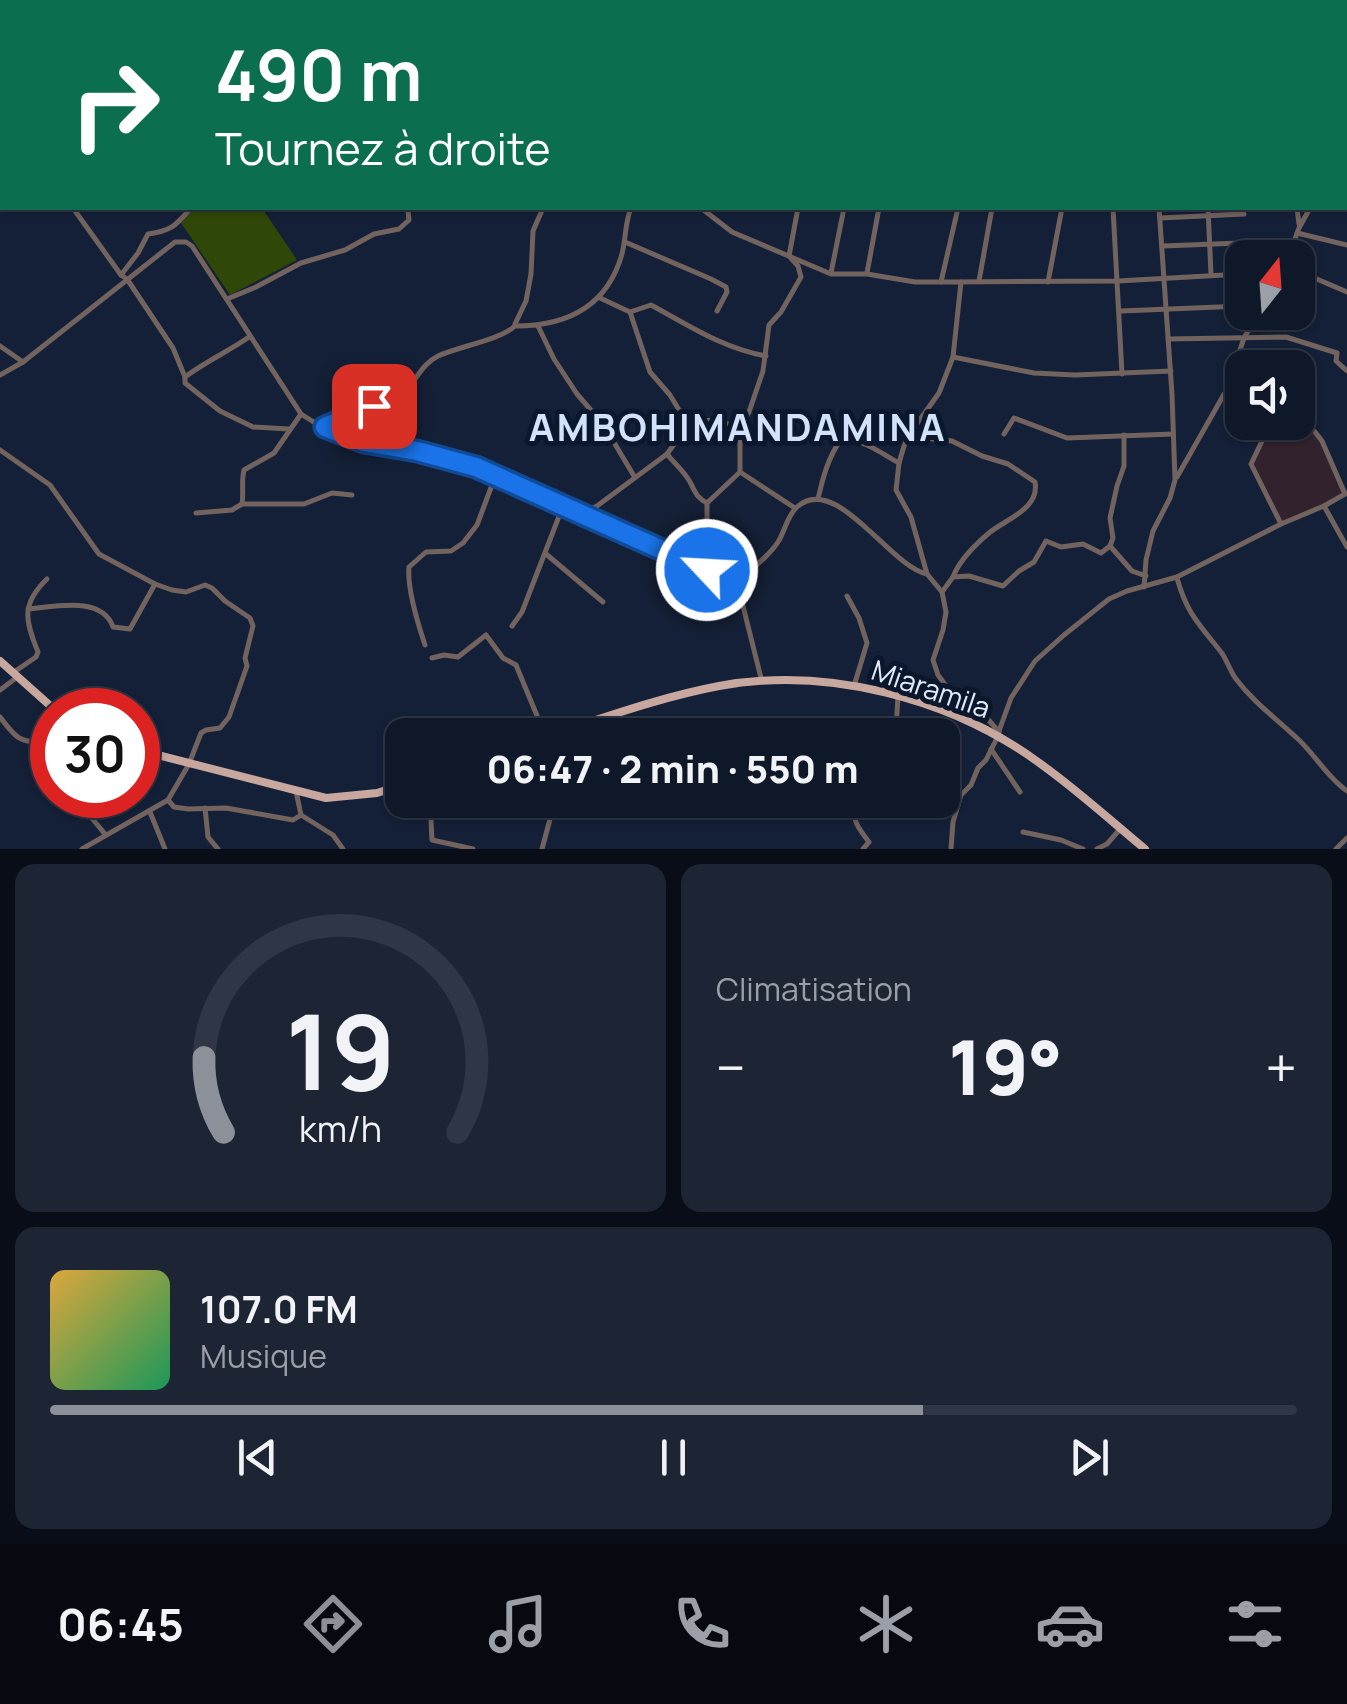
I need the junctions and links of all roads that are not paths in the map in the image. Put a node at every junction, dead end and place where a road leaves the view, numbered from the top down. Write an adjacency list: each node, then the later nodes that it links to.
1 (74, 210): 32 (street)
2 (189, 210): 32 (street)
3 (407, 210): 42 (street)
4 (542, 210): 48 (street)
5 (630, 210): 22 (street)
6 (704, 210): 27 (street)
7 (798, 210): 27 (street)
8 (844, 210): 28 (street)
9 (880, 210): 29 (street)
10 (958, 210): 37 (street)
11 (992, 210): 35 (street)
12 (1062, 210): 39 (street)
13 (1113, 210): 36 (street)
14 (1159, 210): 19 (street)
15 (1297, 210): 20 (street)
16 (1309, 210): 20 (street)
17 (1208, 211): 18 (street); 19 (street); 23 (street)
18 (1244, 214)
19 (1160, 218): 26 (street)
20 (1298, 231): 21 (street); 25 (street)
21 (1295, 240)
22 (625, 242): 41 (street); 45 (street)
23 (1210, 244): 24 (street); 26 (street); 31 (street)
24 (1225, 244)
25 (1347, 245)
26 (1163, 246): 33 (street)
27 (788, 256): 28 (street); 55 (street)
28 (830, 274): 29 (street)
29 (867, 274): 37 (street)
30 (1225, 275): 31 (street)
31 (1211, 276): 33 (street)
32 (124, 277): 42 (street); 57 (street); 62 (street)
33 (1164, 278): 36 (street); 44 (street)
34 (1315, 278): 40 (street)
35 (979, 281): 38 (street); 39 (street)
36 (1118, 281): 39 (street); 46 (street)
37 (941, 282): 38 (street)
38 (960, 282): 56 (street)
39 (1048, 282)
40 (1347, 292)
41 (600, 298): 47 (street); 49 (street)
42 (227, 299): 51 (street)
43 (1225, 307): 44 (street)
44 (1166, 309): 46 (street); 52 (street)
45 (717, 311)
46 (1120, 311): 60 (street)
47 (630, 312): 55 (street); 64 (street)
48 (514, 326): 49 (street); 65 (street)
49 (538, 326): 78 (street)
50 (1249, 330): 53 (street)
51 (250, 336): 62 (street); 63 (street)
52 (1168, 338): 53 (street); 59 (street)
53 (1244, 338): 58 (street); 80 (street)
54 (0, 346): 57 (street)
55 (766, 356): 67 (street)
56 (953, 357): 60 (street); 68 (street)
57 (23, 362): 61 (street)
58 (1347, 371)
59 (1171, 372): 60 (street); 71 (street)
60 (1122, 374)
61 (0, 375)
62 (185, 377): 66 (street)
63 (301, 414): 65 (street); 66 (street)
64 (688, 425): 67 (street); 75 (street)
65 (325, 427): 79 (street)
66 (288, 428): 85 (street)
67 (740, 429): 77 (street)
68 (911, 432): 76 (street); 98 (street)
69 (1315, 432): 81 (street)
70 (1004, 434): 72 (street)
71 (1173, 434): 72 (street); 80 (street)
72 (1124, 435): 92 (street)
73 (1262, 440): 91 (street)
74 (0, 450): 101 (street)
75 (667, 454): 78 (street); 84 (street)
76 (899, 463): 83 (street); 96 (street)
77 (740, 472): 84 (street); 88 (street)
78 (634, 476): 90 (street)
79 (495, 477): 86 (street); 109 (street)
80 (1175, 480): 97 (street)
81 (1346, 493): 87 (street)
82 (352, 496): 85 (street)
83 (818, 500): 88 (street); 96 (street)
84 (707, 503): 95 (street)
85 (242, 504): 89 (street)
86 (563, 506): 90 (street); 94 (street)
87 (1324, 506): 91 (street); 93 (street)
88 (795, 508): 102 (street)
89 (196, 513)
90 (583, 513): 95 (street)
91 (1281, 524): 99 (street)
92 (1110, 546): 97 (street); 98 (street)
93 (1347, 547)
94 (546, 554): 106 (street); 108 (street)
95 (707, 570): 102 (street)
96 (927, 574): 104 (street)
97 (1146, 576): 103 (street)
98 (953, 577): 104 (street)
99 (1177, 578): 103 (street); 129 (street)
100 (47, 579): 107 (street)
101 (155, 584): 107 (street); 126 (street)
102 (732, 586): 113 (street)
103 (1144, 587): 122 (street)
104 (942, 592): 122 (street)
105 (847, 596): 114 (street)
106 (603, 602)
107 (28, 609): 112 (street)
108 (512, 626)
109 (425, 645)
110 (432, 658): 119 (street)
111 (0, 661): 112 (main road)
112 (14, 676): 115 (main road); 116 (street)
113 (762, 683): 114 (main road, Miaramila); 120 (main road, Miaramila)
114 (854, 686): 117 (main road, Miaramila)
115 (30, 689)
116 (0, 690)
117 (898, 696): 121 (street); 122 (main road, Miaramila)
118 (0, 718): 123 (street)
119 (540, 718)
120 (602, 718)
121 (897, 718)
122 (998, 735): 124 (street); 141 (main road, Miaramila)
123 (30, 742)
124 (991, 749): 130 (street); 152 (street)
125 (160, 756): 126 (main road)
126 (189, 764): 128 (main road); 131 (street)
127 (385, 790): 128 (main road)
128 (296, 791): 134 (street)
129 (1347, 791)
130 (1020, 792)
131 (168, 800): 132 (street); 133 (street)
132 (160, 805)
133 (205, 808): 134 (street); 147 (street)
134 (300, 815): 148 (street)
135 (92, 818): 143 (street)
136 (138, 818): 143 (street)
137 (152, 818): 146 (street)
138 (431, 818): 149 (street)
139 (550, 818): 150 (street)
140 (854, 818): 151 (street)
141 (1121, 828): 154 (street); 155 (main road, Miaramila)
142 (1023, 832): 153 (street)
143 (106, 834): 145 (street)
144 (1347, 838): 156 (street)
145 (82, 849)
146 (165, 849)
147 (218, 849)
148 (346, 849)
149 (473, 849)
150 (542, 849)
151 (864, 849)
152 (951, 849)
153 (1083, 849)
154 (1097, 849)
155 (1145, 849)
156 (1336, 849)

